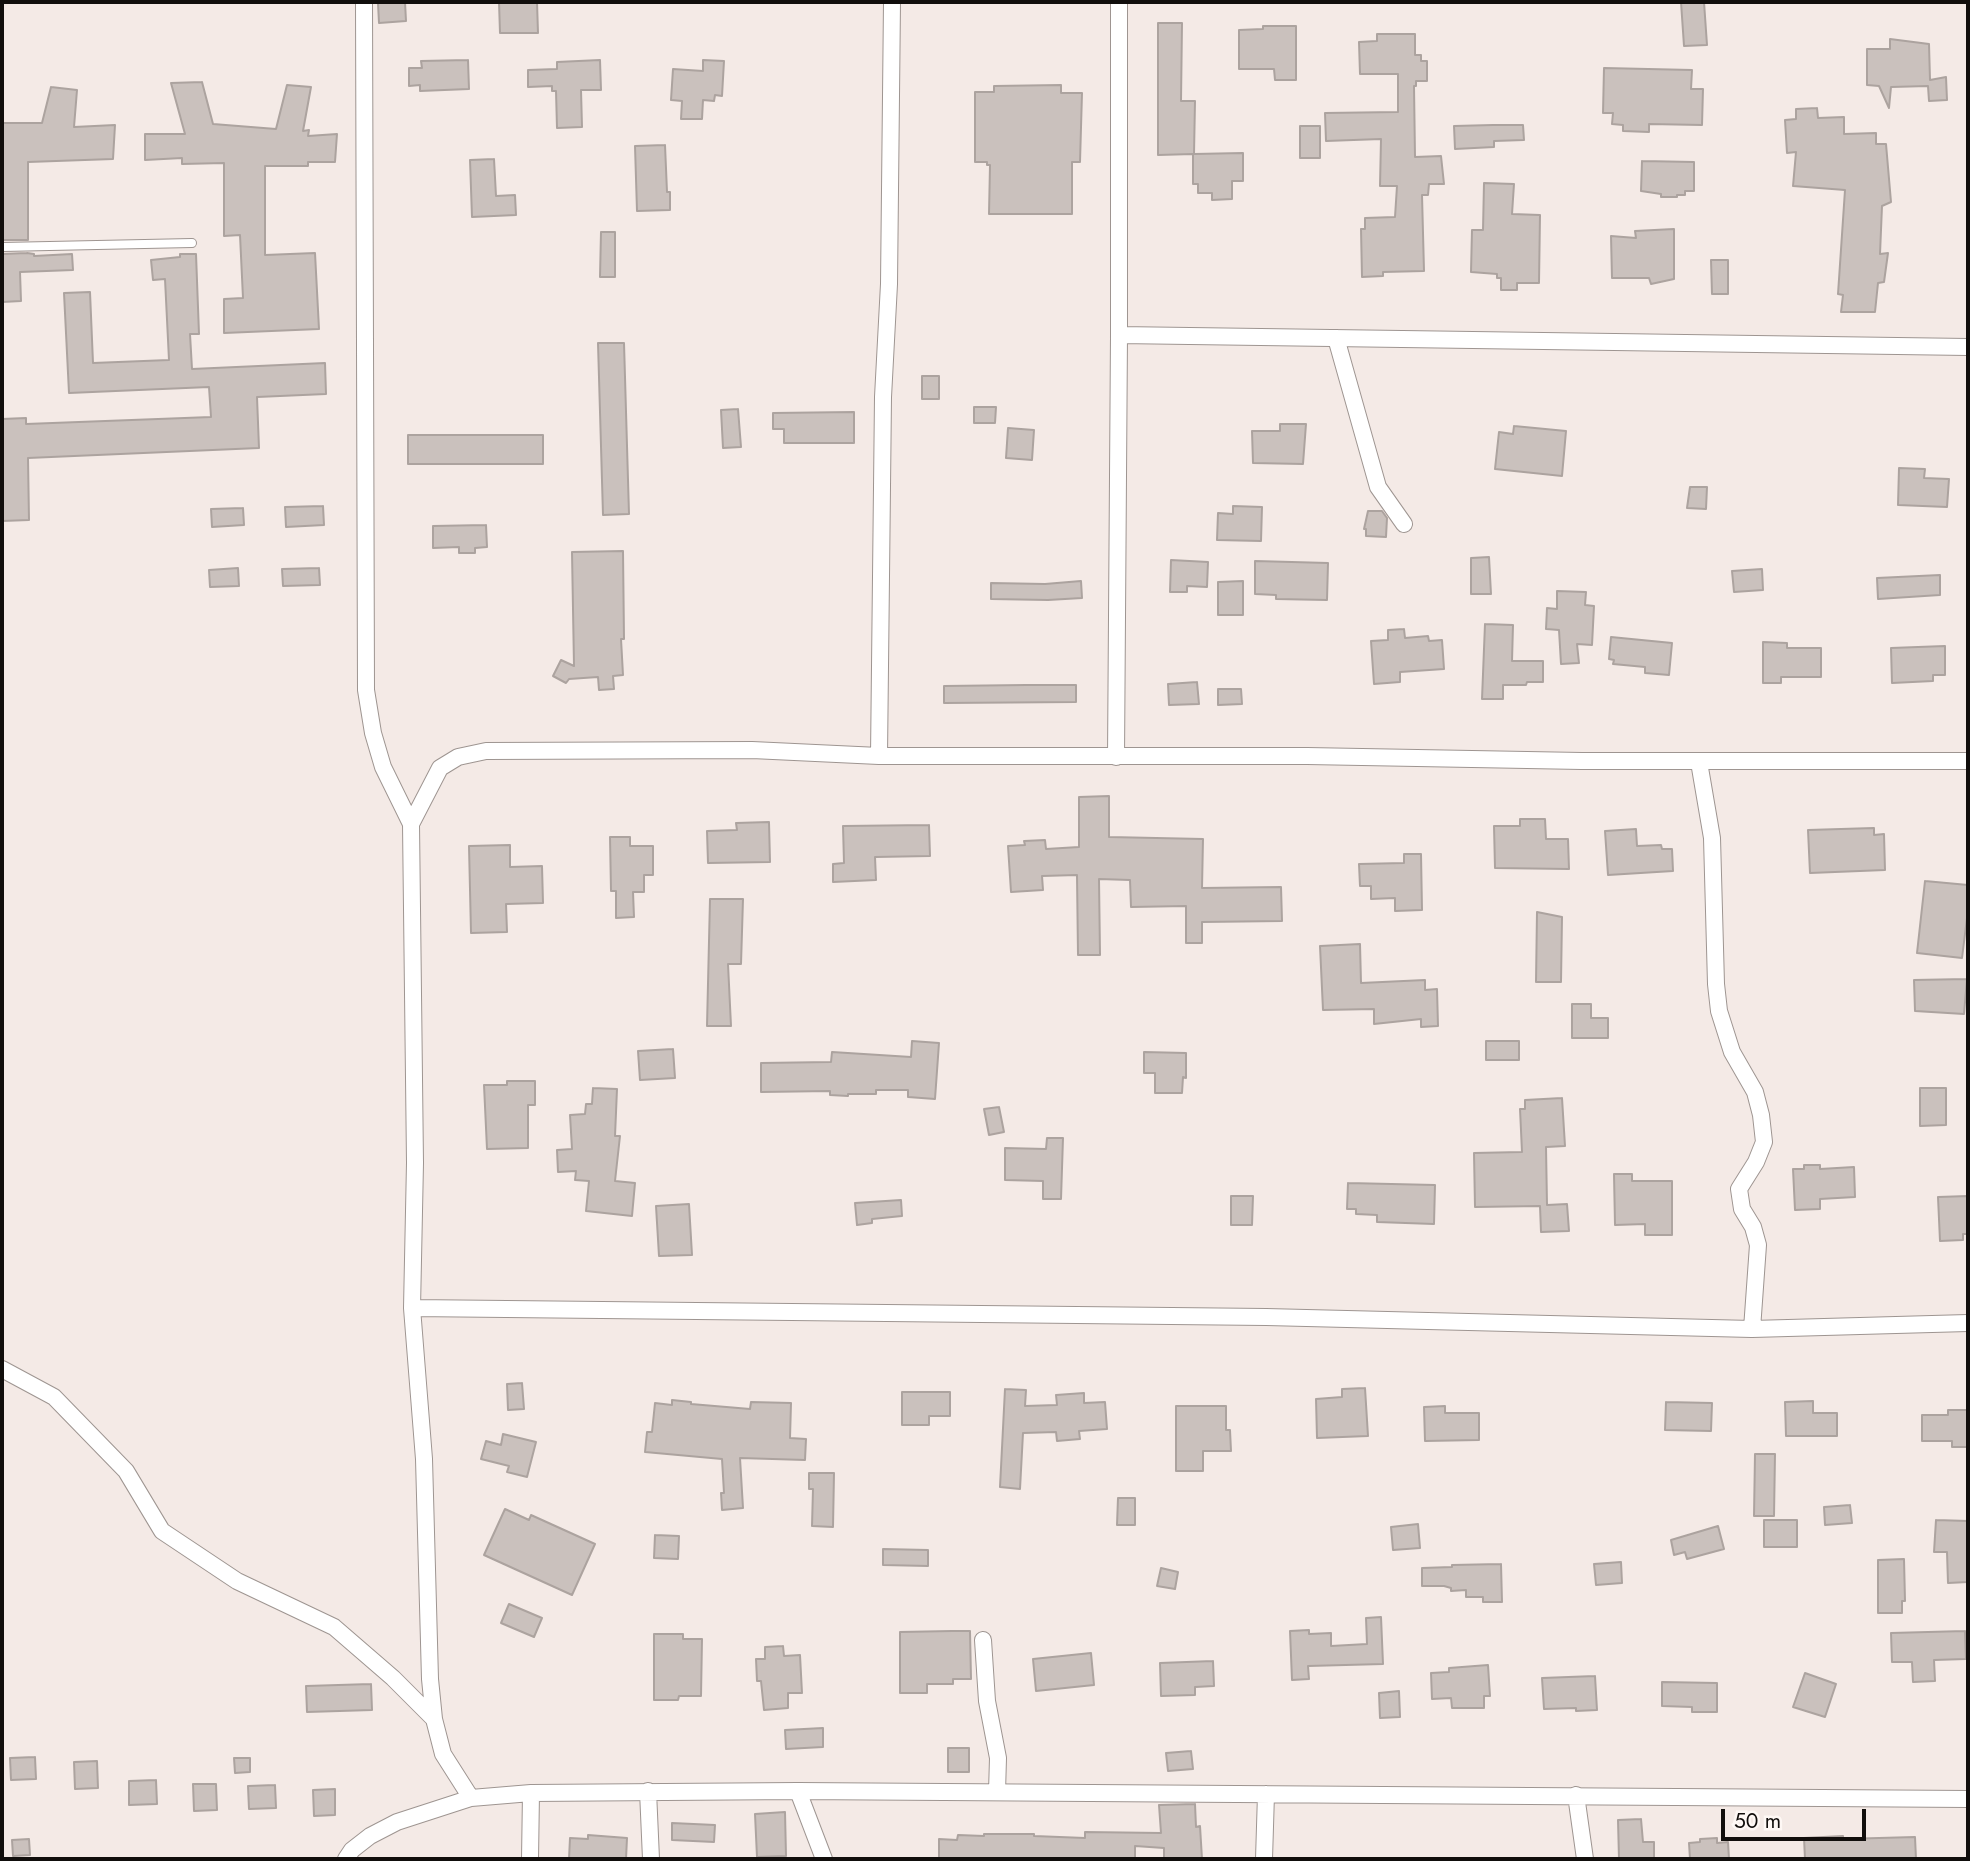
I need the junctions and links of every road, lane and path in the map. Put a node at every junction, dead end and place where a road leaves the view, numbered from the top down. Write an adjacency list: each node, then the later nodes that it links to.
1 (364, 2): 14 (street)
2 (892, 2): 10 (street)
3 (1119, 2): 6 (street)
4 (192, 243): 5 (lane)
5 (2, 247)
6 (1119, 335): 7 (street); 11 (street)
7 (1336, 338): 8 (street); 9 (street)
8 (1968, 347)
9 (1404, 524)
10 (879, 756): 11 (street); 14 (street)
11 (1116, 757): 13 (street)
12 (1968, 761): 13 (street)
13 (1699, 762): 17 (street)
14 (411, 824): 15 (street)
15 (412, 1308): 17 (street); 20 (street)
16 (1968, 1323): 17 (street)
17 (1752, 1329)
18 (2, 1369): 20 (street)
19 (983, 1640): 23 (street)
20 (434, 1718): 27 (street)
21 (648, 1791): 22 (street); 24 (street); 31 (street)
22 (798, 1791): 23 (street); 32 (street)
23 (997, 1792): 25 (street)
24 (531, 1793): 27 (street); 30 (street)
25 (1266, 1794): 26 (street); 33 (street)
26 (1576, 1795): 28 (street); 34 (street)
27 (471, 1798): 29 (street)
28 (1968, 1799)
29 (346, 1859)
30 (530, 1859)
31 (651, 1859)
32 (824, 1859)
33 (1264, 1859)
34 (1585, 1859)

